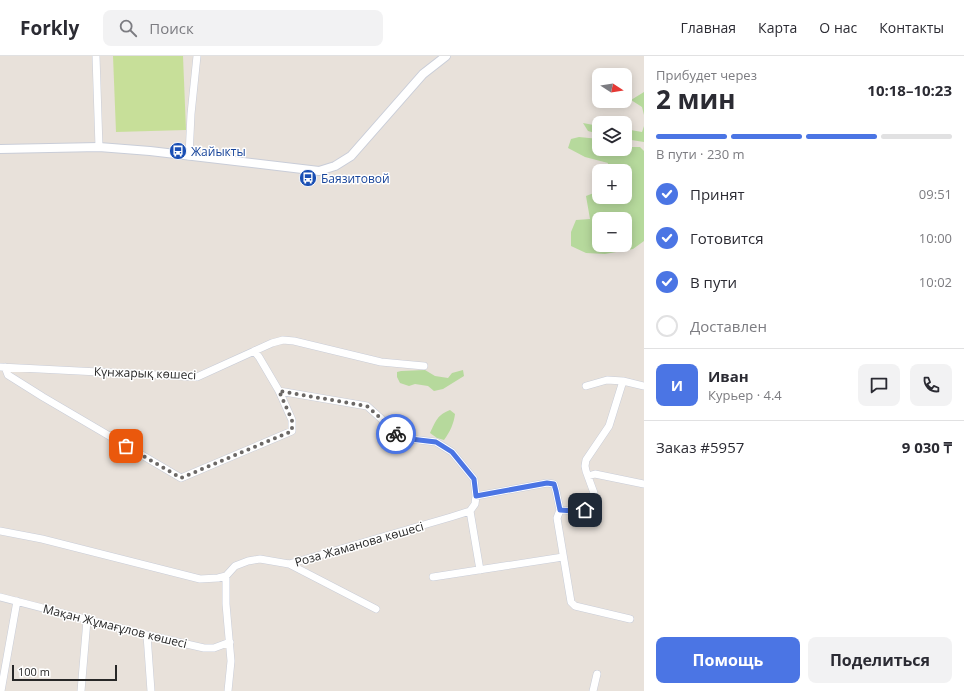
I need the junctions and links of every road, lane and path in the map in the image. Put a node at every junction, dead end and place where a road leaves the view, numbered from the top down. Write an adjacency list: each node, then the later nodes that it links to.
1 (96, 56): 4 (street)
2 (197, 56): 6 (street)
3 (446, 56): 6 (street)
4 (99, 147): 5 (street); 6 (street)
5 (0, 149)
6 (190, 156)
7 (254, 351): 8 (street, Күнжарық көшесі); 9 (street, Күнжарық көшесі); 13 (street)
8 (424, 366)
9 (2, 367): 13 (street)
10 (623, 381): 11 (street); 12 (street); 14 (street)
11 (586, 386)
12 (644, 386)
13 (279, 391): 16 (street)
14 (588, 476): 15 (street); 17 (street)
15 (644, 484)
16 (476, 496): 17 (street); 18 (street)
17 (560, 510): 20 (street)
18 (470, 511): 21 (street, Роза Жаманова көшесі); 22 (street)
19 (0, 531): 23 (street)
20 (563, 557): 22 (street); 28 (street)
21 (289, 564): 23 (street, Роза Жаманова көшесі); 27 (street)
22 (480, 570): 24 (street)
23 (226, 576): 31 (street)
24 (433, 578)
25 (0, 597): 26 (street, Мақан Жұмағұлов көшесі)
26 (17, 601): 29 (street, Мақан Жұмағұлов көшесі); 33 (street)
27 (376, 609)
28 (630, 619)
29 (87, 620): 30 (street, Мақан Жұмағұлов көшесі); 34 (street)
30 (147, 635): 31 (street, Мақан Жұмағұлов көшесі); 35 (street)
31 (230, 642): 36 (street)
32 (597, 674): 37 (street)
33 (1, 691)
34 (81, 691)
35 (151, 691)
36 (228, 691)
37 (593, 691)

